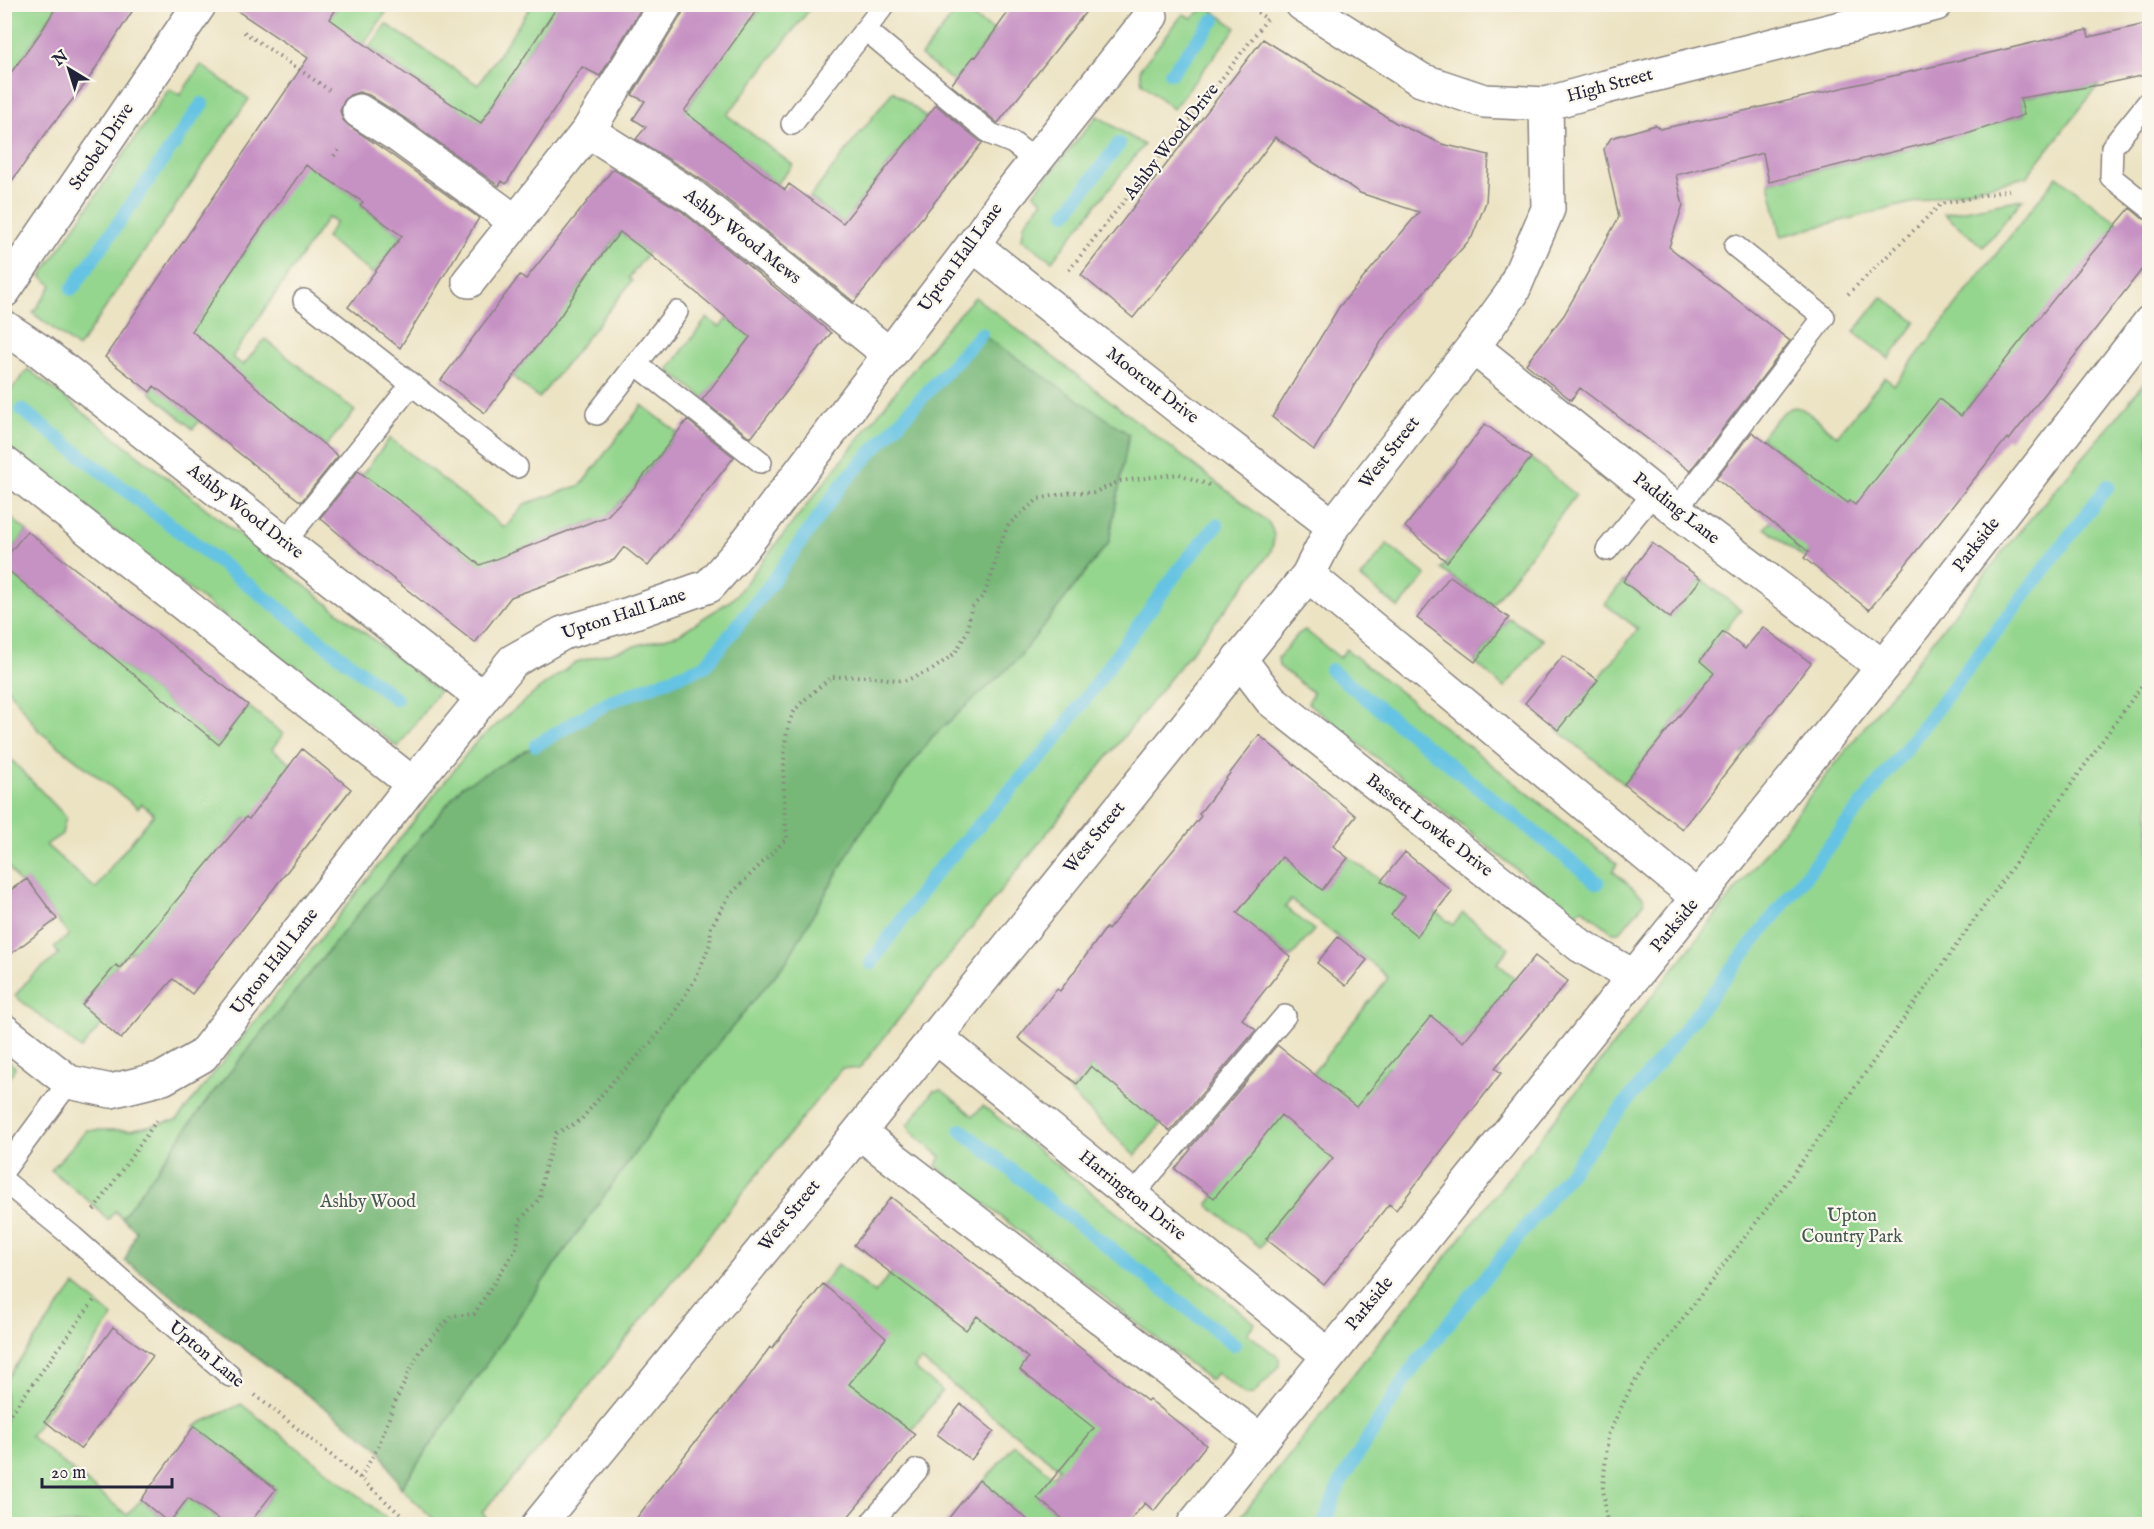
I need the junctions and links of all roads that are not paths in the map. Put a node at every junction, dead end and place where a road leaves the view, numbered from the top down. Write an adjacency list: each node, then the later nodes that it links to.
1 (666, 4): 12 (street)
2 (885, 4): 7 (lane)
3 (1302, 4): 9 (street, High Street)
4 (1936, 4): 9 (street, High Street)
5 (190, 7): 19 (street, Strobel Drive)
6 (1151, 16): 13 (street, Upton Hall Lane)
7 (866, 30): 11 (lane); 13 (lane)
8 (2150, 100): 14 (lane)
9 (1546, 104): 24 (street, West Street)
10 (359, 111): 15 (street)
11 (792, 124)
12 (588, 131): 15 (street); 25 (street, Ashby Wood Mews)
13 (1035, 160): 16 (street, Upton Hall Lane)
14 (2150, 208)
15 (516, 222): 18 (street)
16 (973, 245): 25 (street, Upton Hall Lane); 33 (street, Moorcut Drive)
17 (1735, 246): 32 (lane)
18 (469, 281)
19 (4, 291)
20 (304, 300): 27 (lane)
21 (677, 312): 26 (lane)
22 (2150, 322): 38 (street, Parkside)
23 (4, 327): 34 (street, Ashby Wood Drive)
24 (1473, 347): 32 (street, Padding Lane); 33 (street, West Street)
25 (889, 354): 39 (street, Upton Hall Lane)
26 (636, 364): 28 (lane); 29 (lane)
27 (411, 385): 31 (lane); 34 (lane)
28 (597, 414)
29 (761, 462)
30 (4, 464): 40 (street)
31 (517, 467)
32 (1665, 501): 35 (lane); 38 (street, Padding Lane)
33 (1333, 526): 36 (street, West Street)
34 (284, 543): 39 (street, Ashby Wood Drive)
35 (1606, 550)
36 (1308, 575): 37 (street, West Street); 41 (street)
37 (1239, 658): 42 (street, Bassett Lowke Drive); 45 (street, West Street)
38 (1883, 667): 41 (street, Parkside)
39 (483, 698): 40 (street, Upton Hall Lane)
40 (413, 784): 46 (street, Upton Hall Lane)
41 (1698, 897): 42 (street, Parkside)
42 (1633, 976): 51 (street, Parkside)
43 (1285, 1016): 50 (lane)
44 (4, 1031): 46 (street, Upton Hall Lane)
45 (935, 1036): 47 (street, West Street); 50 (street, Harrington Drive)
46 (69, 1082): 48 (lane)
47 (859, 1132): 53 (street); 55 (street, West Street)
48 (4, 1170)
49 (4, 1181): 52 (lane, Upton Lane)
50 (1132, 1196): 51 (street, Harrington Drive)
51 (1329, 1356): 53 (street, Parkside)
52 (230, 1376)
53 (1261, 1441): 57 (street, Parkside)
54 (917, 1470): 56 (lane)
55 (539, 1524)
56 (870, 1524)
57 (1194, 1524)

